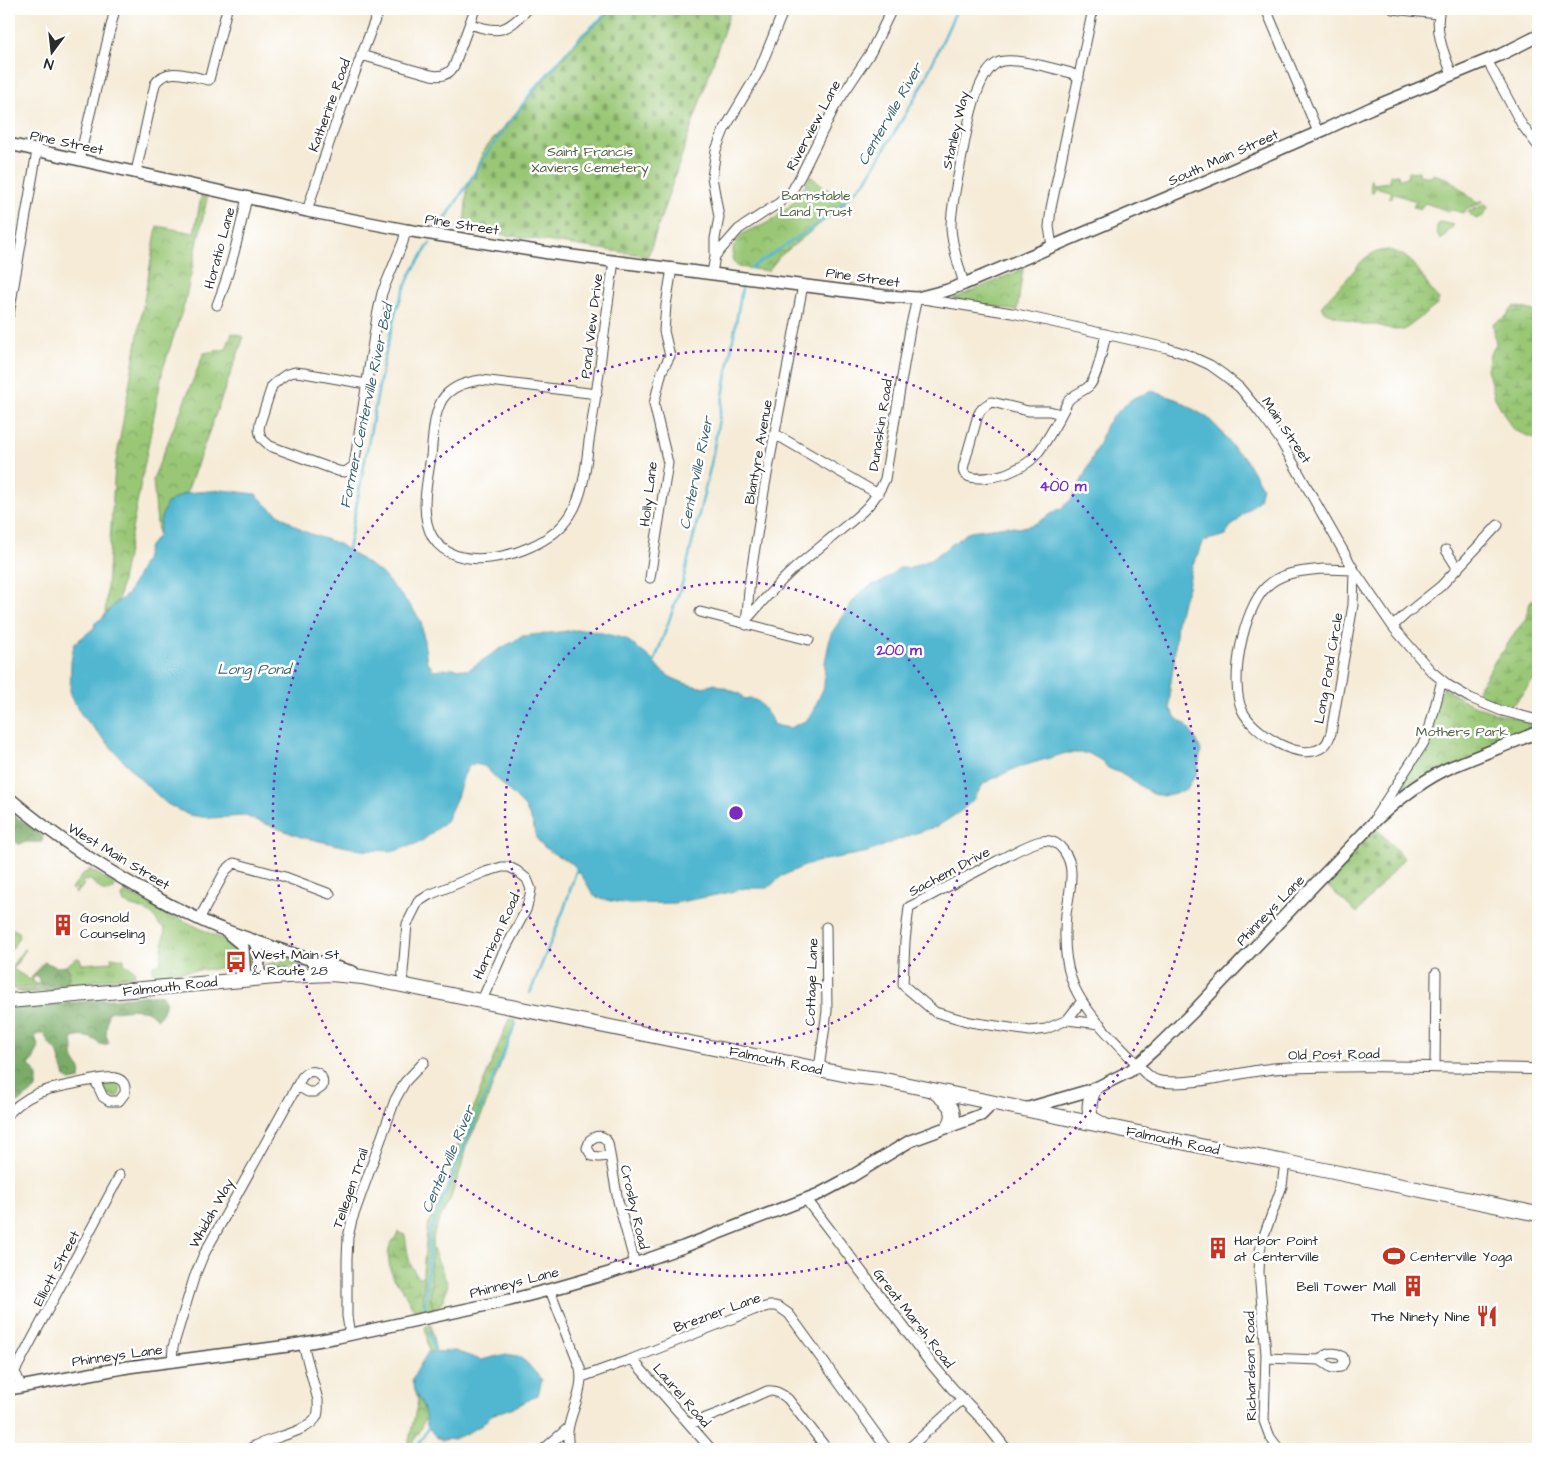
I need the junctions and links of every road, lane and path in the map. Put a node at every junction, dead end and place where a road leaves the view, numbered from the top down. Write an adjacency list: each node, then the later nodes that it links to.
1 (115, 9): 22 (street)
2 (227, 9): 23 (street)
3 (379, 9): 14 (street, Katherine Road)
4 (475, 9): 12 (street)
5 (528, 9): 12 (street)
6 (784, 9): 28 (street)
7 (892, 9): 28 (street, Riverview Lane)
8 (1093, 9): 17 (street)
9 (1266, 9): 18 (street)
10 (1394, 9): 11 (street)
11 (1439, 12): 16 (street)
12 (470, 24): 14 (street)
13 (1538, 36): 15 (main road, South Main Street)
14 (362, 55): 25 (street, Katherine Road)
15 (1487, 60): 16 (main road, South Main Street); 20 (street)
16 (1452, 74): 18 (main road, South Main Street)
17 (1079, 78): 27 (street); 32 (street, Stanley Way)
18 (1318, 132): 27 (main road, South Main Street)
19 (9, 144): 21 (main road, Pine Street)
20 (1538, 146)
21 (37, 151): 22 (main road, Pine Street); 36 (street)
22 (79, 160): 23 (main road, Pine Street)
23 (136, 172): 24 (main road, Pine Street)
24 (246, 197): 25 (main road, Pine Street); 35 (street, Horatio Lane)
25 (307, 210): 26 (main road, Pine Street)
26 (406, 230): 29 (main road, Pine Street); 38 (street)
27 (1052, 246): 32 (main road, South Main Street)
28 (715, 256): 31 (street)
29 (614, 261): 30 (main road, Pine Street); 39 (street, Pond View Drive)
30 (672, 268): 31 (main road, Pine Street); 47 (street, Holly Lane)
31 (712, 273): 33 (main road, Pine Street)
32 (964, 284): 34 (main road, South Main Street)
33 (803, 285): 34 (main road, Pine Street); 41 (street, Blantyre Avenue)
34 (917, 298): 37 (street, Main Street); 42 (street, Dunaskin Road)
35 (217, 305)
36 (9, 314)
37 (1106, 334): 40 (street); 46 (street, Main Street)
38 (366, 384): 38 (street)
39 (597, 394): 39 (street, Pond View Drive)
40 (1062, 414): 40 (street)
41 (775, 434): 42 (street); 49 (street, Blantyre Avenue)
42 (878, 494): 49 (street, Dunaskin Road)
43 (1498, 524): 45 (street)
44 (1446, 550): 45 (street)
45 (1458, 569): 50 (street)
46 (1354, 570): 46 (street, Long Pond Circle); 50 (street, Main Street)
47 (650, 578)
48 (700, 612): 49 (street)
49 (747, 622): 51 (street)
50 (1393, 626): 52 (street, Main Street)
51 (809, 640)
52 (1442, 680): 53 (street, Main Street); 56 (street)
53 (1538, 720)
54 (1538, 732): 56 (main road, Phinneys Lane)
55 (9, 798): 58 (main road, West Main Street)
56 (1364, 833): 73 (main road, Phinneys Lane)
57 (330, 894): 58 (street)
58 (199, 919): 60 (main road, West Main Street)
59 (826, 927): 75 (street, Cottage Lane)
60 (222, 929): 61 (main road, West Main Street); 64 (main road, West Main Street)
61 (252, 940): 63 (main road); 65 (main road, West Main Street)
62 (1436, 974): 74 (street)
63 (259, 978): 64 (main road, Falmouth Road); 65 (main road, Falmouth Road)
64 (245, 979): 68 (main road, Falmouth Road)
65 (381, 980): 66 (main road, Falmouth Road)
66 (402, 984): 67 (main road, Falmouth Road); 67 (street, Harrison Road)
67 (482, 1000): 75 (main road, Falmouth Road)
68 (9, 1001)
69 (1082, 1001): 70 (street, Sachem Drive); 70 (street, Sachem Drive); 71 (street, Sachem Drive)
70 (1067, 1020): 71 (street, Sachem Drive)
71 (1100, 1024): 73 (street, Sachem Drive)
72 (424, 1062): 93 (street, Tellegen Trail)
73 (1137, 1064): 74 (street, Old Post Road); 79 (main road, Phinneys Lane)
74 (1435, 1067): 76 (street, Old Post Road)
75 (819, 1069): 80 (main road, Falmouth Road)
76 (1538, 1069)
77 (95, 1080): 83 (street)
78 (297, 1086): 98 (street, Whidah Way)
79 (1094, 1089): 82 (main road, Phinneys Lane); 85 (main road)
80 (933, 1090): 81 (main road, Falmouth Road); 84 (main road)
81 (992, 1102): 82 (main road, Falmouth Road); 84 (main road, Phinneys Lane)
82 (1026, 1109): 85 (main road, Falmouth Road)
83 (9, 1114)
84 (949, 1126): 89 (main road, Phinneys Lane)
85 (1110, 1127): 87 (main road, Falmouth Road)
86 (610, 1156): 91 (street, Crosby Road)
87 (1285, 1162): 90 (main road, Falmouth Road); 95 (street, Richardson Road)
88 (120, 1175): 99 (street, Elliott Street)
89 (806, 1199): 91 (main road, Phinneys Lane); 103 (street, Great Marsh Road)
90 (1538, 1214)
91 (634, 1264): 92 (main road, Phinneys Lane)
92 (550, 1290): 93 (main road, Phinneys Lane); 100 (street)
93 (350, 1335): 94 (main road, Phinneys Lane)
94 (303, 1344): 98 (main road, Phinneys Lane); 106 (street)
95 (1266, 1358): 97 (street); 114 (street, Richardson Road)
96 (632, 1359): 100 (street, Brezner Lane); 104 (street, Laurel Road); 111 (street, Brezner Lane)
97 (1320, 1360)
98 (172, 1362): 101 (main road, Phinneys Lane)
99 (12, 1369): 101 (street)
100 (582, 1377): 105 (street)
101 (20, 1386): 102 (main road, Phinneys Lane)
102 (9, 1389)
103 (963, 1399): 112 (street); 113 (street, Great Marsh Road)
104 (690, 1424): 109 (street, Laurel Road); 110 (street)
105 (567, 1429): 107 (street); 108 (street)
106 (249, 1449)
107 (544, 1449)
108 (570, 1449)
109 (711, 1449)
110 (827, 1449)
111 (887, 1449)
112 (908, 1449)
113 (1006, 1449)
114 (1279, 1449)

